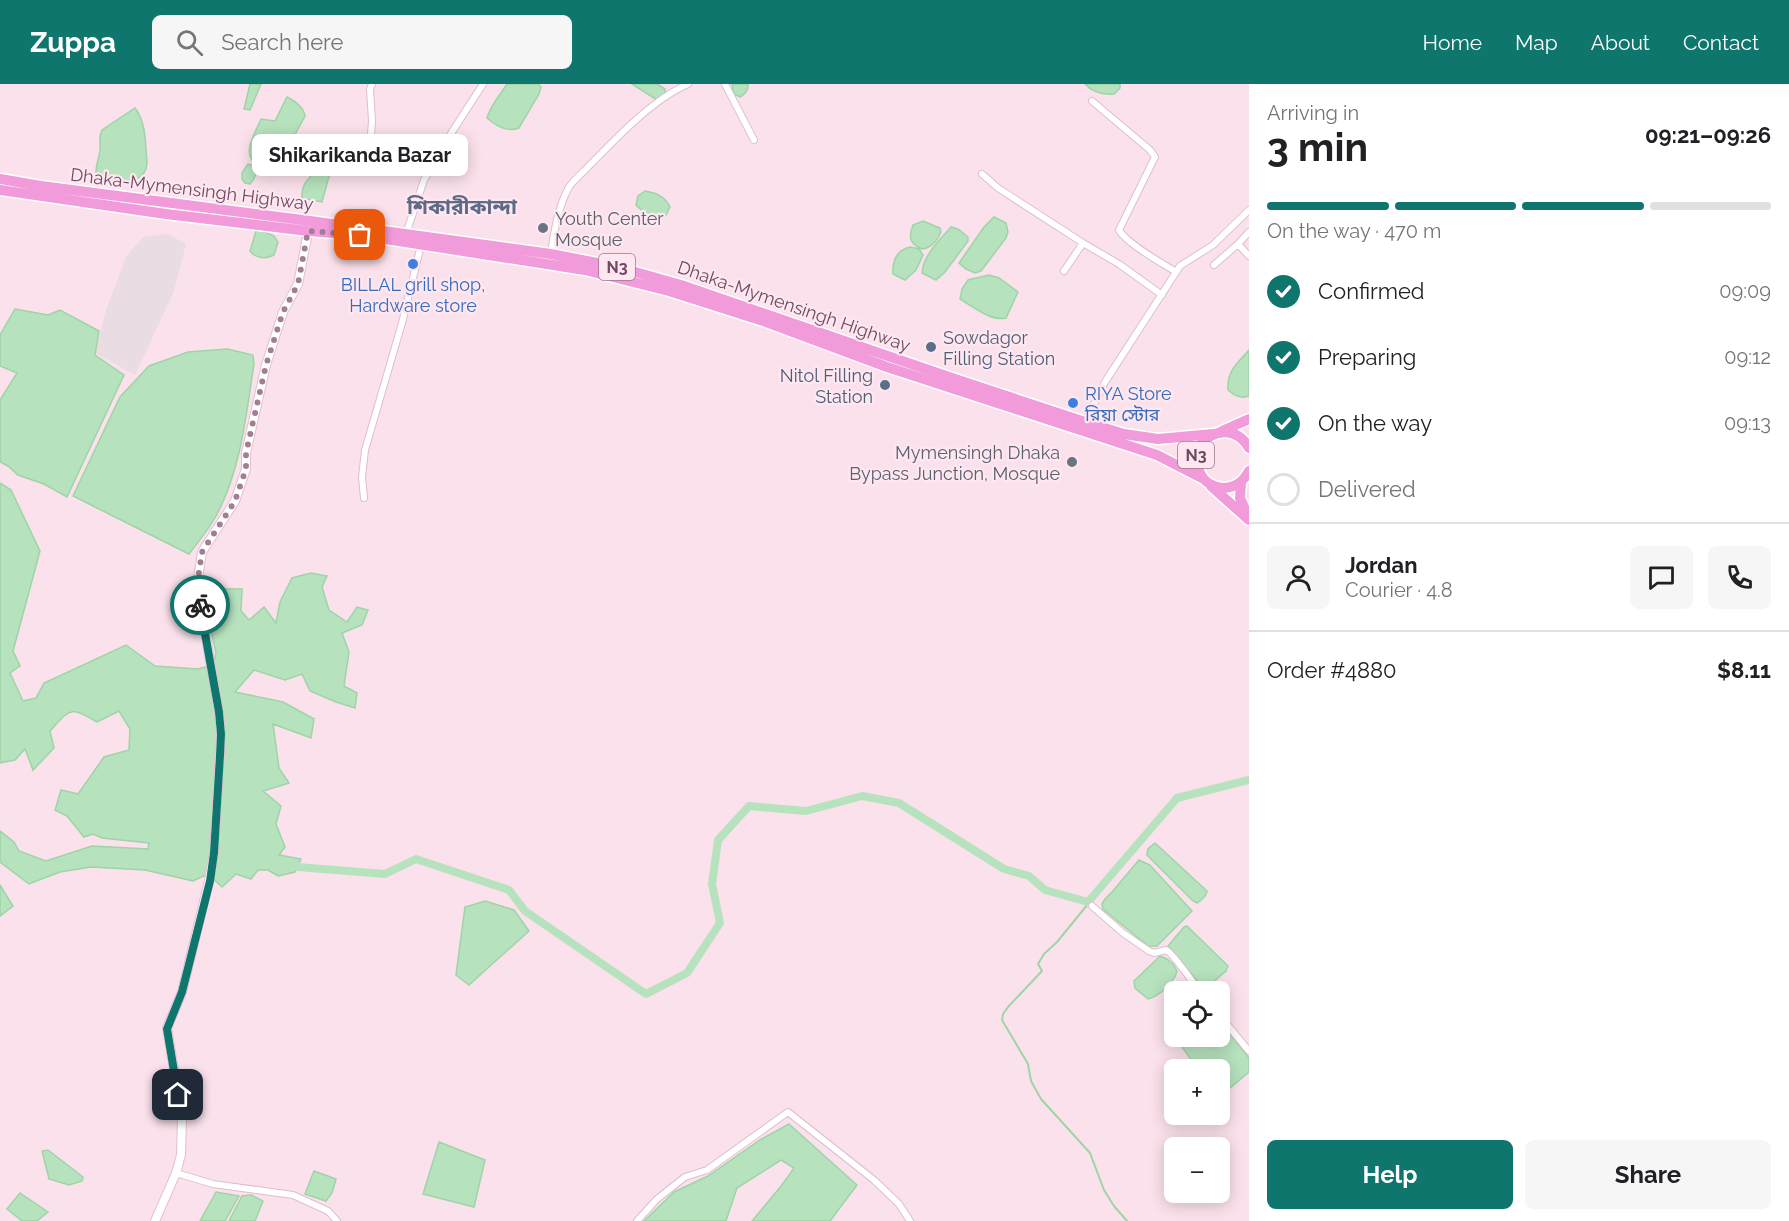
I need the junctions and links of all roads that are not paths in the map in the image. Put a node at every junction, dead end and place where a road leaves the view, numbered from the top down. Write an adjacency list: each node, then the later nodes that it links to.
1 (372, 84): 7 (street)
2 (483, 84): 7 (street)
3 (688, 84): 18 (street)
4 (725, 84): 6 (street)
5 (1092, 101): 22 (street)
6 (754, 140)
7 (434, 161): 14 (street)
8 (982, 174): 15 (street)
9 (0, 179): 12 (highway, Dhaka-Mymensingh Highway / N3)
10 (0, 190): 12 (highway, Dhaka-Mymensingh Highway / N3)
11 (1249, 210): 22 (street)
12 (309, 226): 14 (highway, Dhaka-Mymensingh Highway / N3); 17 (highway, Dhaka-Mymensingh Highway / N3); 36 (street)
13 (1249, 232): 16 (street)
14 (406, 234): 18 (highway, Dhaka-Mymensingh Highway / N3)
15 (1083, 243): 21 (street); 23 (street)
16 (1238, 244): 19 (street); 20 (street)
17 (421, 245): 29 (highway, Dhaka-Mymensingh Highway / N3); 30 (street)
18 (551, 254): 25 (highway, Dhaka-Mymensingh Highway / N3)
19 (1249, 256)
20 (1214, 265)
21 (1064, 271)
22 (1176, 272): 23 (street)
23 (1162, 295): 25 (street)
24 (1249, 418): 26 (highway)
25 (1085, 422): 26 (highway, Dhaka-Mymensingh Highway / N3)
26 (1216, 433): 27 (highway, N3); 29 (highway, N3)
27 (1248, 444)
28 (1246, 477): 29 (highway, N3); 31 (highway, N3)
29 (1204, 480): 31 (highway, N3)
30 (364, 498)
31 (1249, 519)
32 (1092, 906): 33 (street)
33 (1191, 981)
34 (1230, 1028): 35 (street)
35 (1249, 1051)
36 (176, 1173): 37 (street); 38 (street)
37 (154, 1221)
38 (337, 1221)
39 (637, 1221): 40 (street)
40 (910, 1221)

